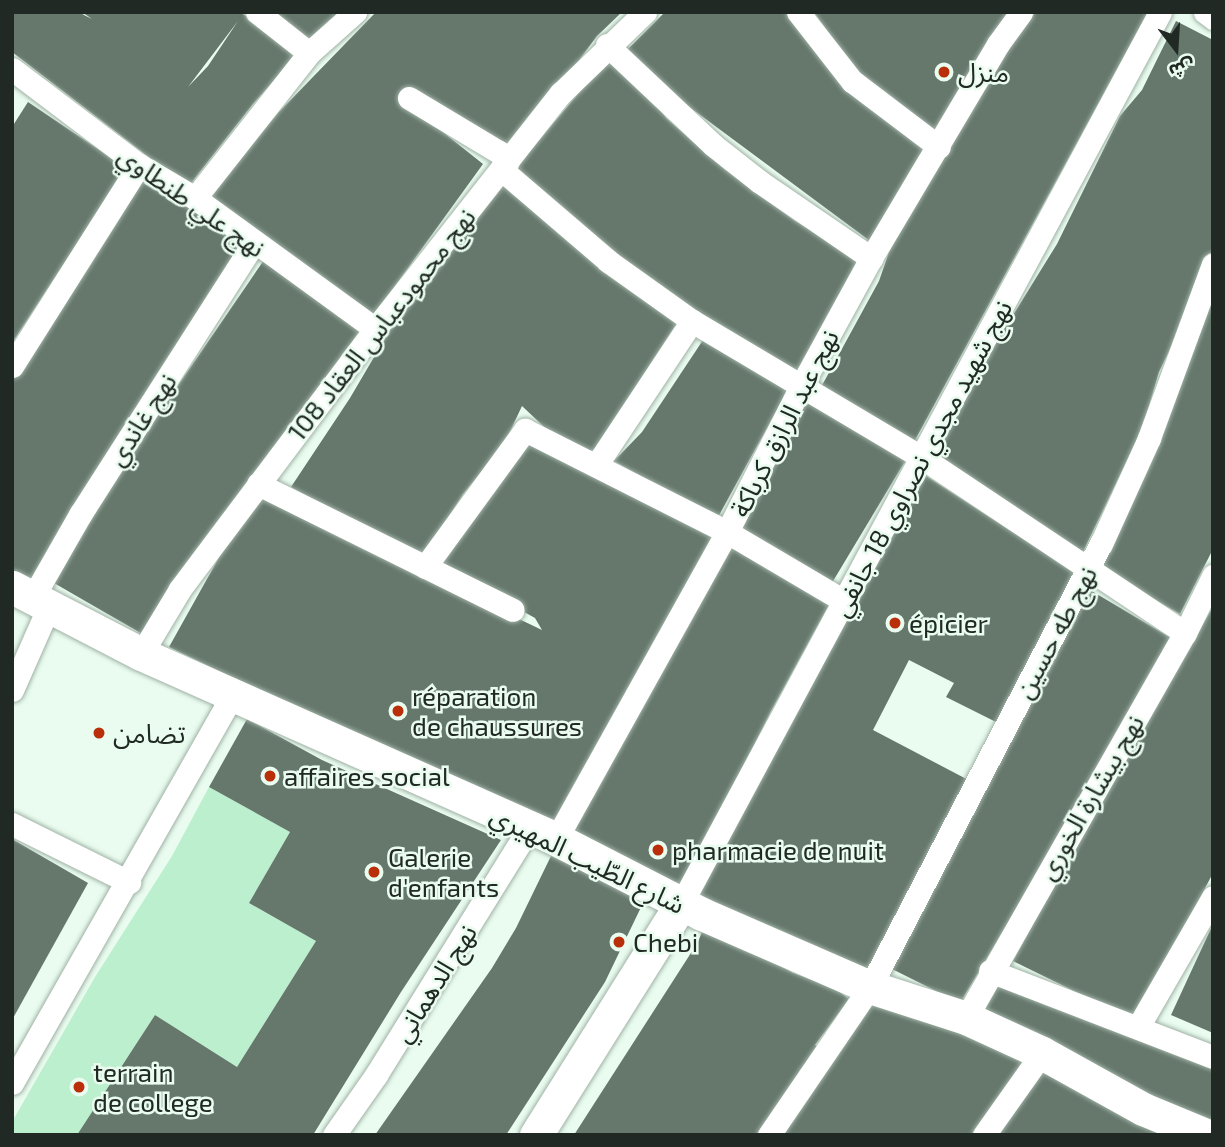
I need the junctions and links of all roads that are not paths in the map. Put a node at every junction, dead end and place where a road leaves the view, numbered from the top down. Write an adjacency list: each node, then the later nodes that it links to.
1 (257, 12): 10 (street)
2 (355, 12): 10 (street)
3 (798, 12): 13 (street)
4 (1021, 12): 13 (street, نهج عبد الرازق كرباكة)
5 (1160, 12): 24 (street, نهج شهيد مجدي نصراوي 18 جانفي)
6 (1205, 12): 8 (street)
7 (638, 14): 9 (street, نهج محمودعباس العقاد 108)
8 (1213, 18)
9 (607, 45): 15 (street, نهج محمودعباس العقاد 108); 18 (street)
10 (309, 53): 16 (street)
11 (16, 82): 14 (street, نهج علي طنطاوي)
12 (410, 99): 15 (street)
13 (939, 147): 18 (street, نهج عبد الرازق كرباكة)
14 (139, 165): 16 (street, نهج علي طنطاوي); 22 (street)
15 (505, 166): 20 (street); 21 (street, نهج محمودعباس العقاد 108)
16 (195, 198): 17 (street, نهج علي طنطاوي)
17 (253, 244): 21 (street, نهج علي طنطاوي); 31 (street, نهج غاندي)
18 (871, 258): 23 (street, نهج عبد الرازق كرباكة)
19 (1213, 264): 29 (street, نهج طه حسين)
20 (692, 321): 23 (street); 25 (street)
21 (375, 329): 26 (street, نهج محمودعباس العقاد 108)
22 (12, 366)
23 (801, 386): 24 (street); 27 (street, نهج عبد الرازق كرباكة)
24 (921, 457): 29 (street); 32 (street, نهج شهيد مجدي نصراوي 18 جانفي)
25 (597, 464): 27 (street); 28 (street)
26 (258, 484): 28 (street); 35 (street, نهج محمودعباس العقاد 108)
27 (727, 532): 32 (street); 39 (street, نهج عبد الرازق كرباكة)
28 (425, 567): 33 (street)
29 (1088, 568): 34 (street); 44 (street, نهج طه حسين)
30 (1213, 576): 34 (street, نهج بيشارة الخوري)
31 (31, 596): 35 (street, شارع الطّيب المهيري); 36 (street, نهج غاندي)
32 (844, 601): 42 (street, نهج شهيد مجدي نصراوي 18 جانفي)
33 (513, 610)
34 (1185, 633): 43 (street, نهج بيشارة الخوري)
35 (141, 654): 37 (street, شارع الطّيب المهيري)
36 (12, 690)
37 (233, 694): 39 (street, شارع الطّيب المهيري); 40 (street)
38 (12, 824): 40 (street)
39 (543, 834): 42 (street, شارع الطّيب المهيري); 51 (street, نهج الدهماني)
40 (129, 882): 49 (street)
41 (1213, 897): 46 (street)
42 (681, 904): 44 (street, شارع الطّيب المهيري); 52 (street)
43 (990, 971): 45 (street, نهج بيشارة الخوري); 46 (street)
44 (870, 987): 45 (street, شارع الطّيب المهيري); 53 (street, نهج طه حسين)
45 (966, 1018): 47 (street, شارع الطّيب المهيري)
46 (1138, 1027): 48 (street)
47 (1042, 1053): 50 (street, شارع الطّيب المهيري); 54 (street)
48 (1213, 1057)
49 (12, 1083)
50 (1203, 1134)
51 (334, 1135)
52 (536, 1135)
53 (769, 1135)
54 (984, 1135)

